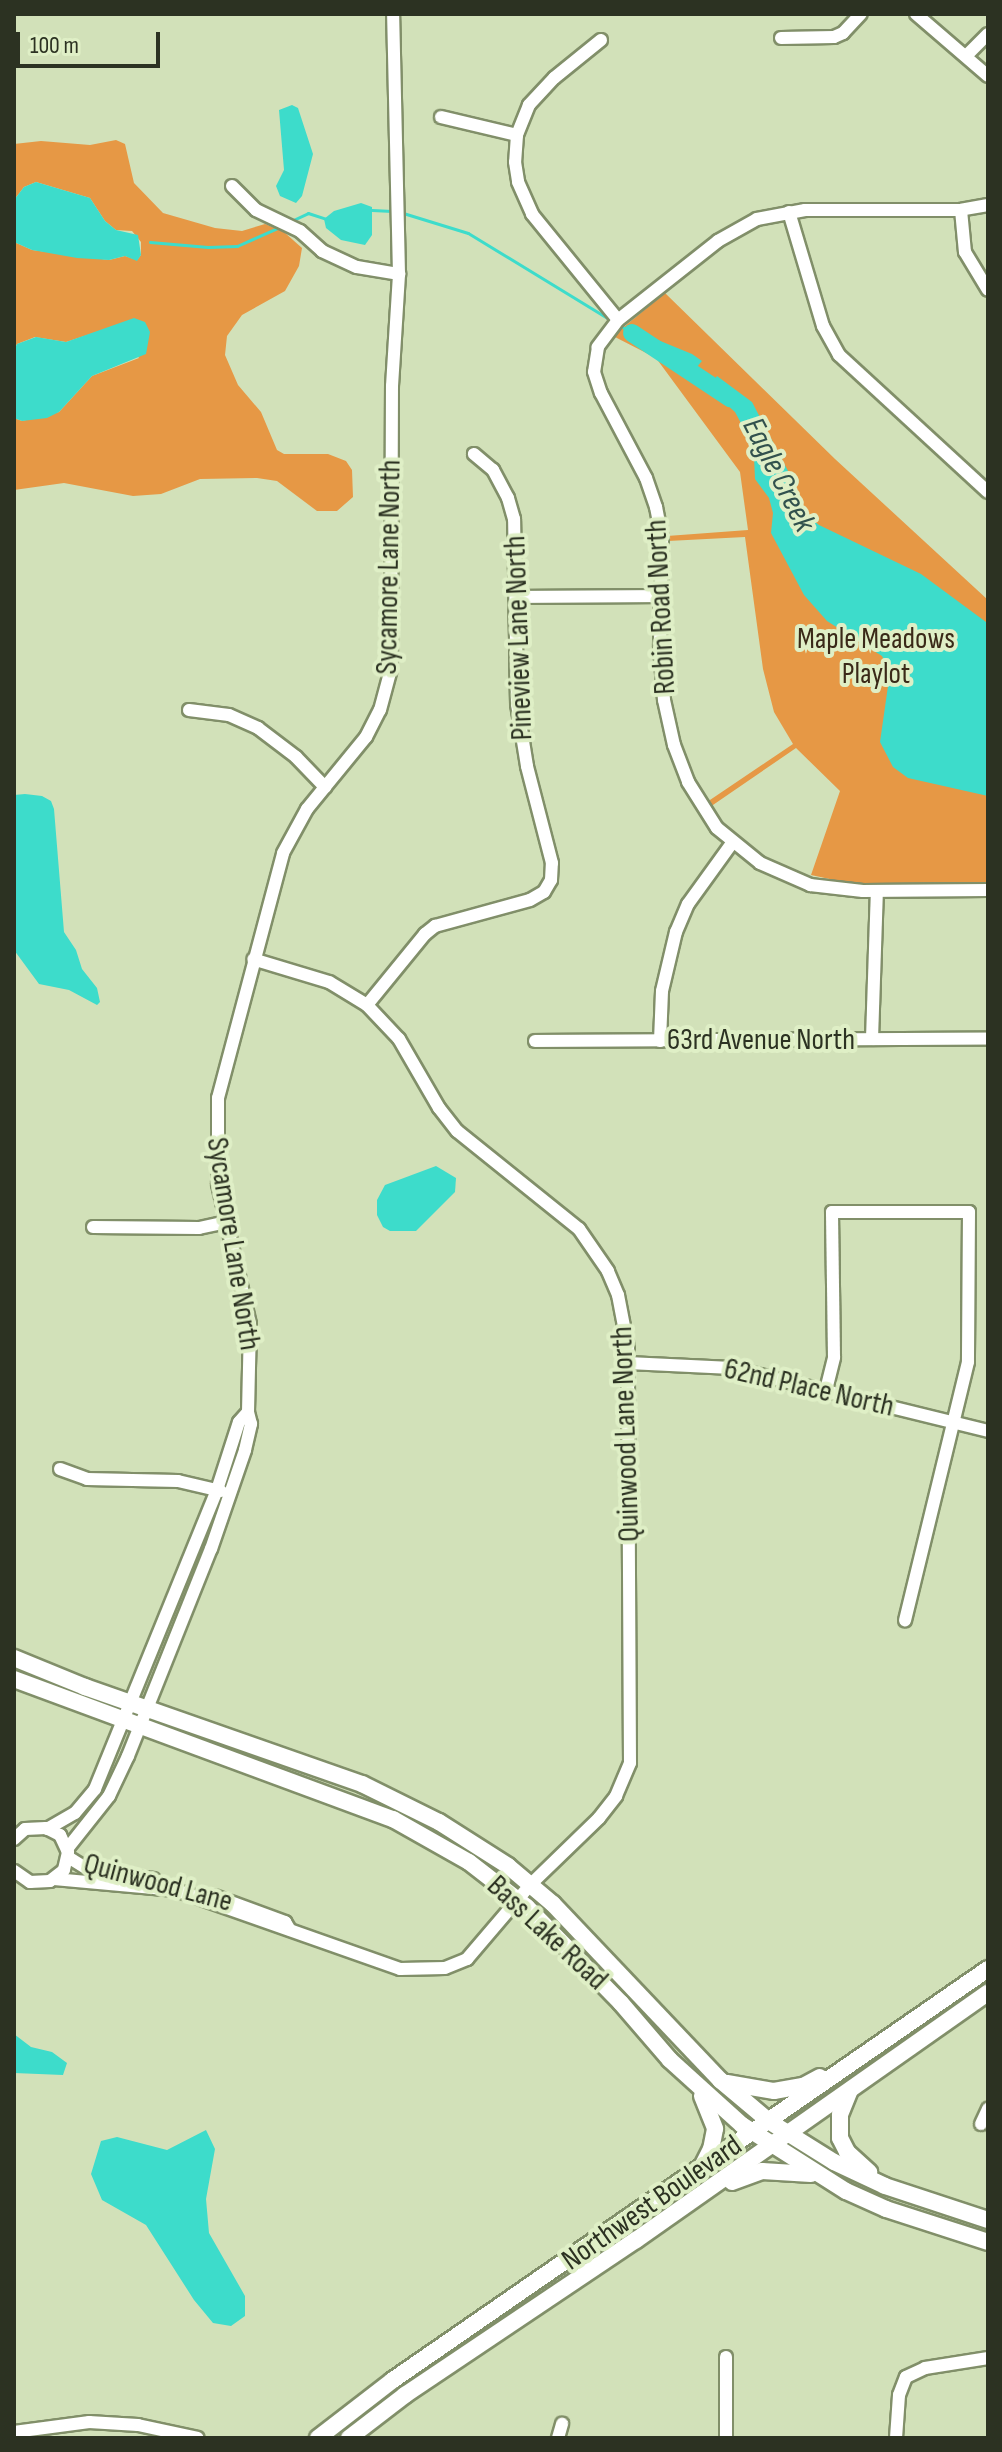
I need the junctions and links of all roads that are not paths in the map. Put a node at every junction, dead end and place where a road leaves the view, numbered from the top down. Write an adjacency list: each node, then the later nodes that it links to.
1 (393, 14): 15 (street, Sycamore Lane North)
2 (861, 14): 5 (street)
3 (916, 14): 7 (street)
4 (988, 34): 7 (street)
5 (781, 38)
6 (601, 40): 10 (street)
7 (966, 56): 8 (street)
8 (988, 76)
9 (441, 117): 10 (street)
10 (517, 135): 17 (street)
11 (232, 186): 15 (street)
12 (988, 205): 13 (street, Robin Road North)
13 (961, 210): 14 (street, Robin Road North); 16 (street)
14 (789, 212): 17 (street, Robin Road North); 19 (street)
15 (399, 274): 23 (street, Sycamore Lane North)
16 (988, 290)
17 (618, 320): 20 (street, Robin Road North)
18 (474, 454): 21 (street, Pineview Lane North)
19 (988, 492)
20 (661, 596): 21 (street); 24 (street, Robin Road North)
21 (516, 597): 28 (street, Pineview Lane North)
22 (189, 710): 23 (street)
23 (325, 787): 27 (street, Sycamore Lane North)
24 (732, 843): 26 (street, Robin Road North); 32 (street)
25 (988, 890): 26 (street, Robin Road North)
26 (877, 891): 29 (street)
27 (253, 959): 28 (street, Quinwood Lane North); 33 (street, Sycamore Lane North)
28 (367, 1005): 35 (street, Quinwood Lane North)
29 (872, 1039): 30 (street, 63rd Avenue North); 32 (street, 63rd Avenue North)
30 (988, 1039)
31 (535, 1041): 32 (street, 63rd Avenue North)
32 (660, 1041)
33 (227, 1222): 34 (street); 37 (street, Sycamore Lane North)
34 (93, 1227)
35 (628, 1363): 36 (street, 62nd Place North); 52 (street, Quinwood Lane North)
36 (826, 1390): 38 (street, 62nd Place North); 38 (street)
37 (248, 1412): 41 (street, Sycamore Lane North); 42 (street, Sycamore Lane North)
38 (953, 1422): 39 (street, 62nd Place North); 43 (street)
39 (988, 1431)
40 (60, 1469): 41 (street)
41 (217, 1490): 42 (street); 46 (street, Sycamore Lane North)
42 (231, 1495): 46 (street, Sycamore Lane North)
43 (905, 1620)
44 (14, 1658): 46 (main road, Bass Lake Road)
45 (14, 1679): 46 (main road, Bass Lake Road)
46 (135, 1714): 47 (street); 49 (street); 52 (main road, Bass Lake Road); 54 (main road, Bass Lake Road)
47 (47, 1829): 48 (street); 49 (street)
48 (14, 1839)
49 (67, 1853): 51 (street); 53 (street, Quinwood Lane)
50 (15, 1874): 51 (street, Quinwood Lane)
51 (54, 1879): 53 (street, Quinwood Lane)
52 (531, 1884): 54 (street, Quinwood Lane North); 58 (main road, Bass Lake Road)
53 (180, 1888): 54 (street, Quinwood Lane)
54 (517, 1899): 59 (main road, Bass Lake Road)
55 (988, 1969): 57 (main road, Northwest Boulevard)
56 (988, 1993): 60 (main road, Northwest Boulevard)
57 (910, 2024): 58 (main road); 62 (main road, Northwest Boulevard)
58 (720, 2080): 62 (main road, Bass Lake Road)
59 (697, 2087): 64 (main road, Bass Lake Road); 67 (main road)
60 (850, 2090): 65 (main road, Northwest Boulevard); 69 (main road)
61 (988, 2109): 63 (street)
62 (770, 2122): 64 (main road, Northwest Boulevard); 65 (main road, Bass Lake Road)
63 (981, 2124)
64 (753, 2133): 66 (main road, Bass Lake Road); 67 (main road, Northwest Boulevard)
65 (788, 2134): 66 (main road, Northwest Boulevard); 69 (main road, Bass Lake Road)
66 (771, 2146): 68 (main road, Bass Lake Road); 71 (main road, Northwest Boulevard)
67 (701, 2169): 78 (main road, Northwest Boulevard)
68 (818, 2175): 71 (main road); 72 (main road, Bass Lake Road)
69 (885, 2186): 70 (main road, Bass Lake Road)
70 (988, 2220)
71 (636, 2240): 79 (main road, Northwest Boulevard)
72 (988, 2242)
73 (726, 2357): 81 (street)
74 (988, 2358): 82 (street)
75 (562, 2424): 80 (street)
76 (14, 2432): 77 (street)
77 (198, 2438)
78 (318, 2438)
79 (349, 2438)
80 (558, 2438)
81 (726, 2438)
82 (896, 2438)

